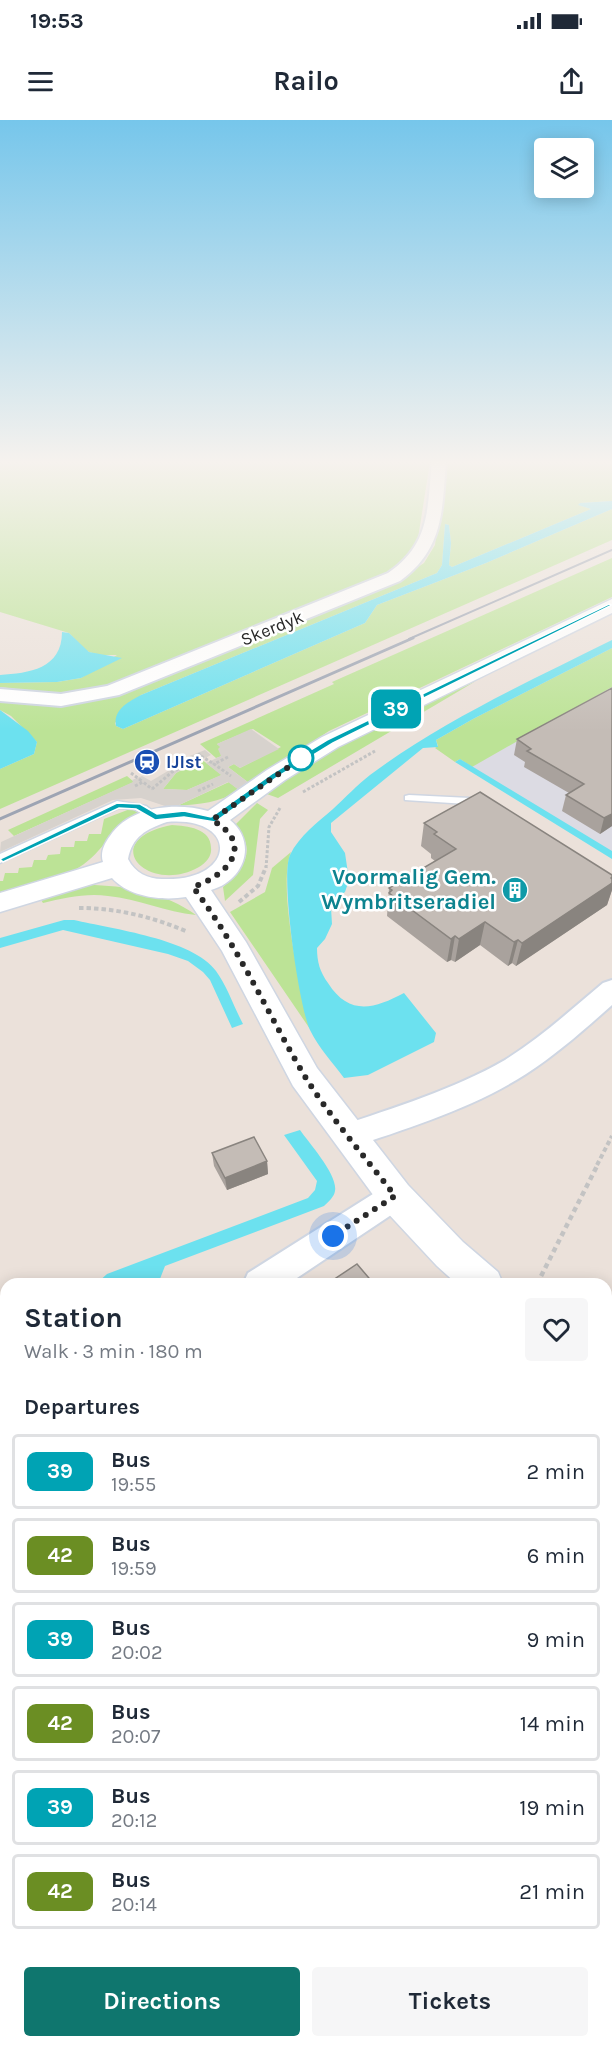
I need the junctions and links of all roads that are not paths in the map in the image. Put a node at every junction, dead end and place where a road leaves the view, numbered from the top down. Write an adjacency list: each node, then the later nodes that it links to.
1 (424, 551): 3 (street, Skerdyk)
2 (612, 605): 7 (street)
3 (0, 695)
4 (409, 798): 5 (lane)
5 (490, 813)
6 (155, 817): 7 (street); 8 (lane); 9 (street)
7 (212, 820): 10 (street)
8 (0, 859)
9 (118, 867): 10 (street); 11 (street)
10 (193, 887): 13 (street)
11 (0, 903)
12 (612, 990): 13 (street)
13 (349, 1136): 14 (street)
14 (395, 1196): 15 (street); 16 (street)
15 (269, 1278)
16 (477, 1278)

